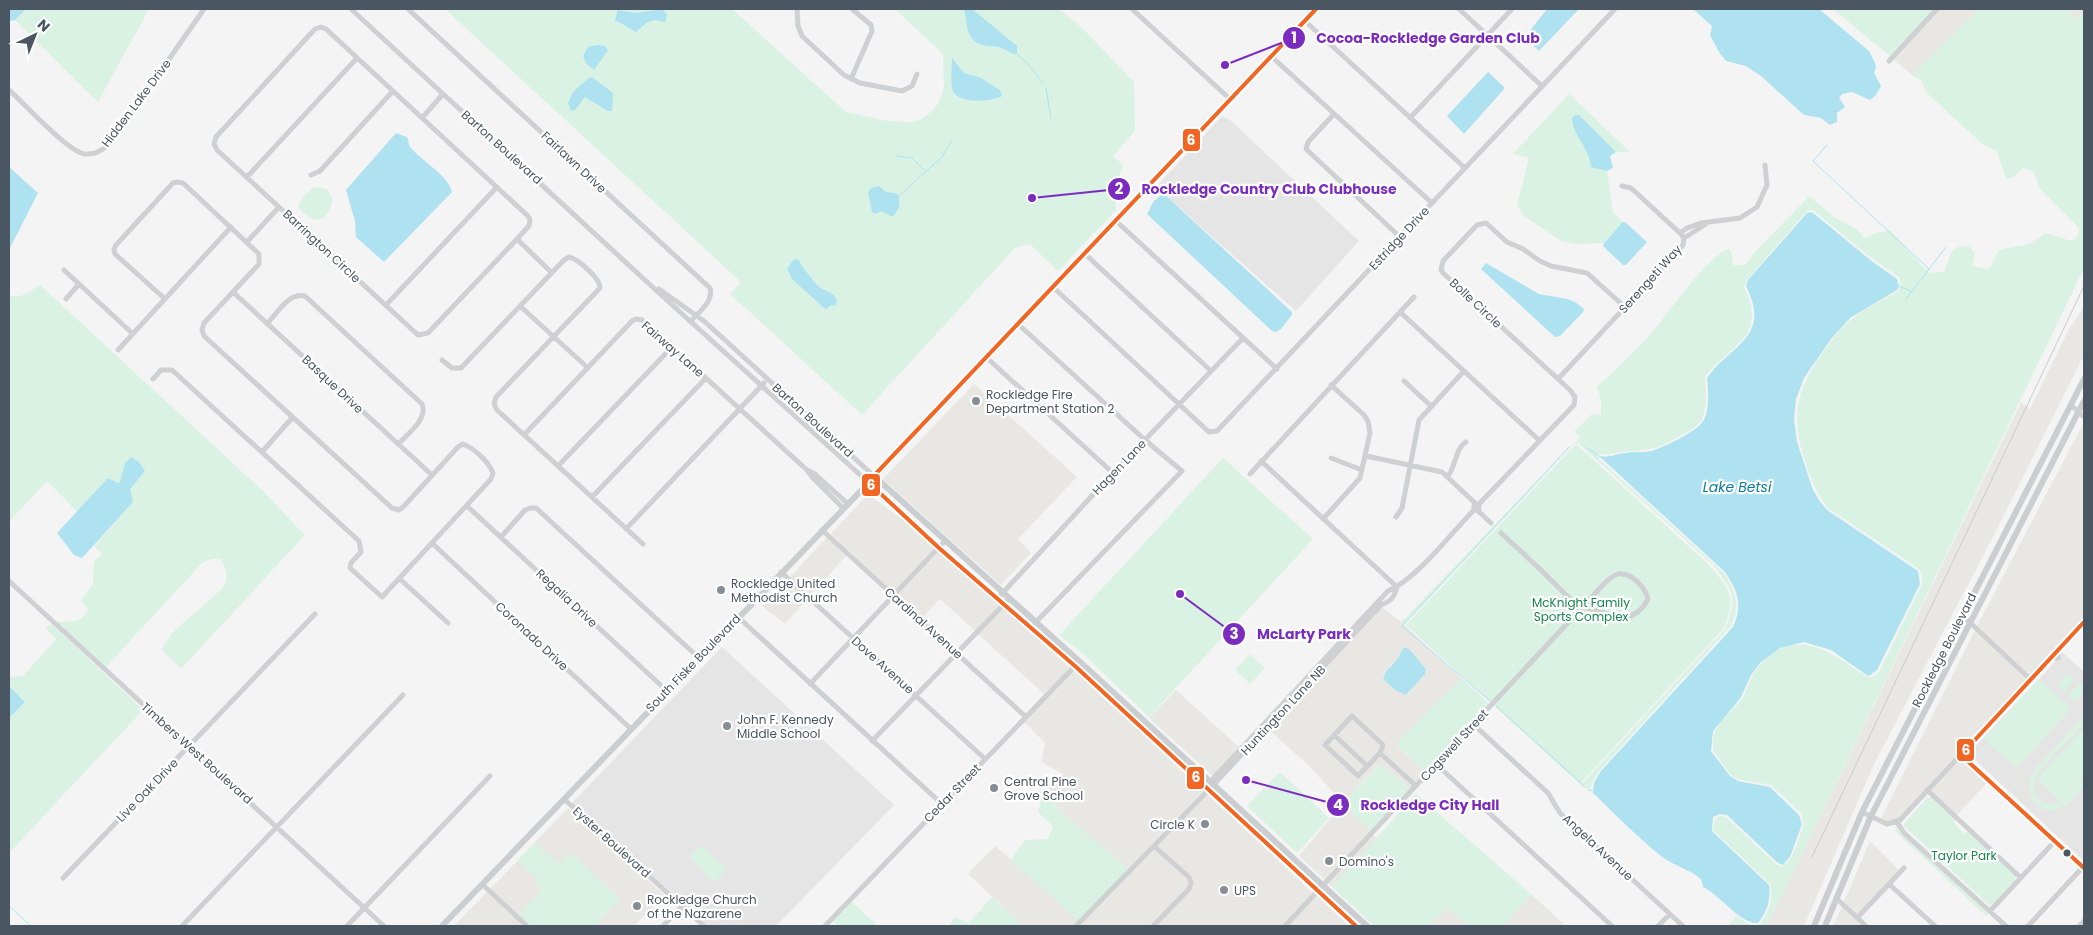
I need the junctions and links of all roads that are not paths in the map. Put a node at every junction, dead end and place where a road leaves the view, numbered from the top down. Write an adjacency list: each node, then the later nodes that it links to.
1 (204, 9): 20 (street, Hidden Lake Drive)
2 (351, 9): 22 (street, Barton Boulevard)
3 (408, 9): 55 (street, Fairlawn Drive)
4 (797, 9): 18 (street)
5 (852, 9): 18 (street)
6 (1132, 9): 23 (street)
7 (1316, 9): 12 (main road, South Fiske Boulevard)
8 (1459, 9): 13 (street)
9 (1512, 9): 13 (street)
10 (1615, 9): 19 (street, Estridge Drive)
11 (1937, 9): 16 (street)
12 (1305, 21): 14 (main road, South Fiske Boulevard); 26 (street)
13 (1488, 35): 19 (street); 26 (street)
14 (1272, 57): 23 (main road, South Fiske Boulevard); 24 (street)
15 (357, 58): 21 (street, Barrington Circle); 30 (street); 30 (street, Barrington Circle)
16 (1888, 61)
17 (917, 74): 18 (street)
18 (851, 78)
19 (1542, 86): 28 (street, Estridge Drive)
20 (9, 90)
21 (393, 91): 25 (street, Barrington Circle); 29 (street)
22 (443, 94): 25 (street); 45 (street, Barton Boulevard)
23 (1231, 100): 35 (main road, South Fiske Boulevard)
24 (1334, 114): 33 (street); 38 (street)
25 (422, 118): 32 (street, Barrington Circle)
26 (1410, 118): 28 (street)
27 (1765, 166): 37 (street)
28 (1465, 168): 33 (street, Estridge Drive)
29 (311, 175)
30 (246, 177): 34 (street, Barrington Circle)
31 (1622, 186): 37 (street, Serengeti Way)
32 (497, 187): 39 (street, Barrington Circle); 51 (street)
33 (1432, 203): 38 (street, Estridge Drive)
34 (280, 207): 40 (street); 51 (street, Barrington Circle)
35 (1116, 222): 41 (main road, South Fiske Boulevard); 61 (street)
36 (231, 227): 40 (street); 50 (street); 50 (street)
37 (1682, 236): 53 (street, Serengeti Way)
38 (1400, 237): 67 (street, Estridge Drive)
39 (516, 239): 43 (street); 51 (street, Barrington Circle)
40 (247, 242): 47 (street)
41 (1085, 254): 46 (main road, South Fiske Boulevard); 68 (street)
42 (64, 270): 44 (street)
43 (552, 273): 52 (street); 60 (street)
44 (79, 284): 49 (street); 59 (street)
45 (652, 285): 55 (street, Barton Boulevard); 56 (street, Barton Boulevard)
46 (1053, 287): 58 (main road, South Fiske Boulevard); 79 (street)
47 (233, 292): 57 (street, Basque Drive); 84 (street)
48 (1414, 297): 54 (street)
49 (66, 299)
50 (165, 299): 59 (street)
51 (386, 305)
52 (520, 306): 60 (street); 65 (street)
53 (1625, 307): 73 (street, Serengeti Way); 73 (street, Bolle Circle)
54 (1400, 312): 69 (street); 77 (street)
55 (696, 315): 56 (street, Fairlawn Drive); 72 (street, Barton Boulevard)
56 (691, 321): 76 (street, Barton Boulevard)
57 (267, 324): 89 (street, Basque Drive); 89 (street)
58 (1018, 324): 64 (main road, South Fiske Boulevard); 86 (street)
59 (133, 334): 63 (street)
60 (554, 337): 66 (street); 85 (street)
61 (1243, 338): 67 (street); 68 (street, Hagen Lane)
62 (672, 347): 66 (street, Fairway Lane); 70 (street, Fairway Lane); 97 (street)
63 (118, 350)
64 (987, 358): 99 (street); 102 (main road, South Fiske Boulevard)
65 (442, 360)
66 (588, 368): 85 (street, Fairway Lane)
67 (1277, 369): 79 (street, Estridge Drive)
68 (1211, 371): 79 (street, Hagen Lane)
69 (1464, 371): 81 (street); 87 (street)
70 (706, 378): 82 (street, Fairway Lane); 105 (street)
71 (153, 379): 91 (street)
72 (768, 379): 76 (street); 90 (street, Barton Boulevard)
73 (1558, 379): 87 (street, Bolle Circle)
74 (2084, 379): 80 (main road, Rockledge Boulevard)
75 (1404, 381): 81 (street)
76 (762, 385): 82 (street); 92 (street, Barton Boulevard)
77 (1332, 385): 93 (street); 95 (street)
78 (2084, 401): 83 (main road, Rockledge Boulevard)
79 (1179, 404): 86 (street, Hagen Lane)
80 (2071, 405): 83 (street); 106 (main road, Rockledge Boulevard)
81 (1431, 406): 96 (street)
82 (740, 409): 108 (street, Fairway Lane); 117 (street)
83 (2082, 414): 112 (main road, Rockledge Boulevard)
84 (292, 418): 91 (street); 101 (street)
85 (524, 436): 97 (street)
86 (1145, 440): 99 (street, Hagen Lane); 139 (street)
87 (1539, 440): 109 (street, Bolle Circle)
88 (1466, 442): 103 (street)
89 (398, 444): 101 (street, Basque Drive)
90 (844, 449): 92 (street); 102 (street, Barton Boulevard)
91 (262, 452): 127 (street)
92 (838, 455): 104 (street, Barton Boulevard)
93 (1366, 456): 96 (street); 98 (street)
94 (1331, 458): 98 (street)
95 (1261, 461): 100 (street); 111 (street)
96 (1411, 465): 103 (street); 110 (street)
97 (558, 466): 105 (street)
98 (1362, 470): 111 (street)
99 (1113, 473): 130 (street, Hagen Lane)
100 (1250, 474)
101 (432, 475): 107 (street)
102 (874, 476): 104 (main road, South Fiske Boulevard); 114 (main road, Barton Boulevard)
103 (1448, 476): 109 (street)
104 (868, 482): 108 (main road, South Fiske Boulevard); 113 (main road, Barton Boulevard)
105 (592, 497): 117 (street)
106 (2022, 500): 112 (main road); 116 (main road, Rockledge Boulevard)
107 (467, 506): 120 (street, Regalia Drive); 122 (street)
108 (846, 506): 118 (main road, South Fiske Boulevard)
109 (1476, 507): 115 (street); 129 (street, Bolle Circle)
110 (1396, 517)
111 (1323, 519): 129 (street)
112 (2023, 519): 124 (main road, Rockledge Boulevard)
113 (910, 520): 114 (main road); 125 (main road, Barton Boulevard)
114 (924, 521): 121 (main road, Barton Boulevard)
115 (1491, 523)
116 (2008, 527): 124 (main road); 135 (main road, Rockledge Boulevard)
117 (626, 528): 123 (street)
118 (822, 530): 126 (main road, South Fiske Boulevard); 131 (street, Cardinal Avenue)
119 (1501, 534): 133 (street)
120 (501, 537): 143 (street); 148 (street, Regalia Drive)
121 (945, 540): 125 (street); 130 (main road, Barton Boulevard)
122 (433, 544): 127 (street); 156 (street, Coronado Drive)
123 (643, 544)
124 (2010, 545): 140 (main road, Rockledge Boulevard)
125 (939, 548): 130 (main road, Barton Boulevard); 131 (street)
126 (782, 572): 136 (main road, South Fiske Boulevard); 141 (street, Dove Avenue)
127 (400, 579): 138 (street)
128 (9, 581): 159 (street, Timbers West Boulevard)
129 (1397, 587): 163 (street); 163 (street, Huntington Lane NB)
130 (1000, 595): 132 (main road, Barton Boulevard)
131 (894, 596): 141 (street); 142 (street, Cardinal Avenue)
132 (1007, 602): 139 (main road, Barton Boulevard); 142 (street); 144 (main road, Barton Boulevard)
133 (1582, 608): 133 (street, Cogswell Street); 155 (street, Cogswell Street)
134 (314, 614): 159 (street, Live Oak Drive)
135 (1962, 616): 140 (street); 145 (main road, Rockledge Boulevard)
136 (738, 617): 143 (main road, South Fiske Boulevard); 147 (street)
137 (2084, 622): 146 (street)
138 (448, 623)
139 (1035, 623): 144 (main road, Barton Boulevard)
140 (1970, 623): 146 (street); 152 (main road, Rockledge Boulevard)
141 (853, 638): 147 (street); 150 (street, Dove Avenue)
142 (958, 653): 150 (street); 153 (street, Cardinal Avenue)
143 (699, 658): 148 (main road, South Fiske Boulevard)
144 (1077, 663): 153 (street, Cedar Street); 167 (main road, Barton Boulevard)
145 (1930, 679): 151 (main road, Rockledge Boulevard); 152 (main road)
146 (2031, 680): 161 (street)
147 (810, 684): 158 (street)
148 (667, 691): 156 (main road, South Fiske Boulevard)
149 (403, 695): 175 (street)
150 (916, 695): 158 (street); 162 (street, Dove Avenue)
151 (1919, 700): 154 (main road); 172 (main road, Rockledge Boulevard)
152 (1929, 702): 154 (main road, Rockledge Boulevard)
153 (1026, 717): 162 (street, Cedar Street)
154 (1920, 719): 173 (main road, Rockledge Boulevard)
155 (1473, 724): 164 (street, Cogswell Street); 194 (street, Angela Avenue)
156 (631, 729): 170 (main road, South Fiske Boulevard)
157 (1334, 736): 160 (street); 165 (street); 165 (street)
158 (872, 741): 171 (street)
159 (188, 746): 175 (street, Timbers West Boulevard); 182 (street, Live Oak Drive)
160 (1380, 753): 165 (street); 168 (street)
161 (1961, 755): 169 (street); 178 (street)
162 (985, 759): 171 (street, Cedar Street)
163 (1233, 760): 167 (street, Huntington Lane NB)
164 (1437, 765): 168 (street, Cogswell Street); 212 (street)
165 (1367, 766)
166 (490, 776): 192 (street)
167 (1210, 785): 176 (main road, Barton Boulevard); 177 (main road, Barton Boulevard); 179 (street, Huntington Lane NB)
168 (1416, 786): 187 (street, Cogswell Street)
169 (1927, 790): 174 (street); 183 (street)
170 (564, 799): 185 (main road, South Fiske Boulevard); 191 (street, Eyster Boulevard)
171 (942, 804): 206 (street, Cedar Street)
172 (1862, 812): 173 (street); 184 (main road, Rockledge Boulevard)
173 (1871, 816): 174 (street); 190 (main road, Rockledge Boulevard)
174 (1898, 821): 193 (street)
175 (277, 827): 192 (street, Timbers West Boulevard); 199 (street)
176 (1265, 832): 177 (main road); 187 (main road, Barton Boulevard)
177 (1260, 838): 188 (main road, Barton Boulevard)
178 (2055, 841): 181 (street); 183 (street)
179 (1154, 846): 207 (street, Huntington Lane NB); 208 (street)
180 (1904, 868): 186 (street)
181 (2084, 868): 220 (street)
182 (63, 878)
183 (2021, 878): 193 (street)
184 (1833, 879): 189 (main road, Rockledge Boulevard); 190 (main road)
185 (482, 884): 202 (main road, South Fiske Boulevard); 203 (street)
186 (1889, 884): 196 (street); 218 (street)
187 (1323, 885): 188 (street, Cogswell Street); 211 (main road, Barton Boulevard)
188 (1317, 891): 198 (main road, Barton Boulevard); 209 (street, Cogswell Street)
189 (1828, 892): 195 (main road); 215 (main road, Rockledge Boulevard)
190 (1836, 898): 195 (main road, Rockledge Boulevard); 196 (street)
191 (682, 906): 204 (street); 205 (street, Eyster Boulevard)
192 (364, 908): 200 (street); 201 (street, Timbers West Boulevard)
193 (1990, 912): 219 (street)
194 (1670, 914): 213 (street); 214 (street, Angela Avenue)
195 (1830, 914): 216 (main road, Rockledge Boulevard)
196 (1857, 918): 217 (street)
197 (2084, 921): 221 (street)
198 (1354, 924): 210 (main road)
199 (182, 926)
200 (347, 926)
201 (384, 926)
202 (442, 926)
203 (527, 926)
204 (663, 926)
205 (704, 926)
206 (826, 926)
207 (1076, 926)
208 (1153, 926)
209 (1285, 926)
210 (1363, 926)
211 (1367, 926)
212 (1612, 926)
213 (1658, 926)
214 (1683, 926)
215 (1814, 926)
216 (1825, 926)
217 (1866, 926)
218 (1936, 926)
219 (2006, 926)
220 (2028, 926)
221 (2079, 926)

